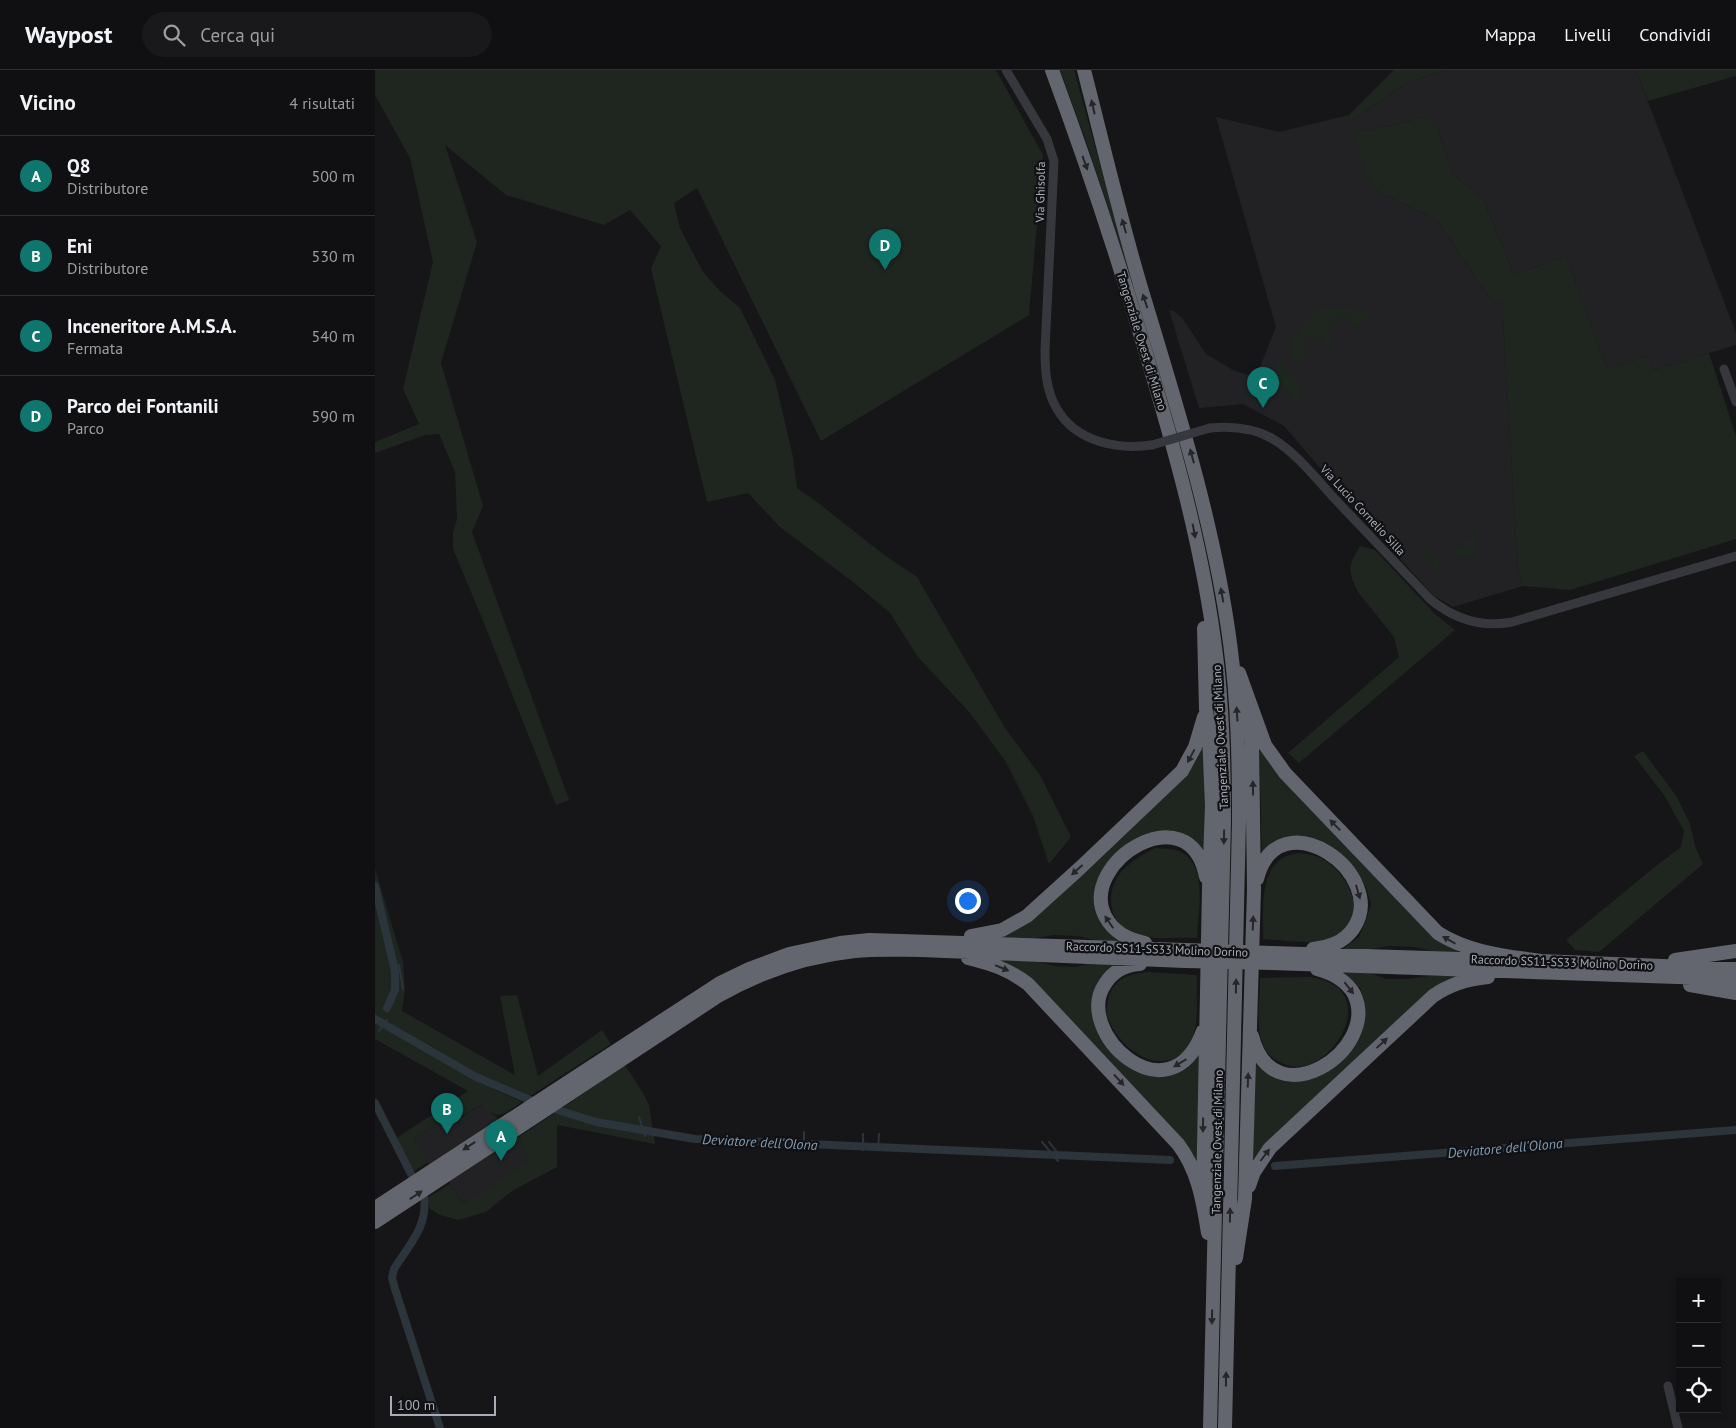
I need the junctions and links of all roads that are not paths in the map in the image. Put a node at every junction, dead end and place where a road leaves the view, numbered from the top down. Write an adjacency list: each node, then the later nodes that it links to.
1 (1006, 70): 6 (street, Via Ghisolfa)
2 (1044, 70): 5 (highway)
3 (1052, 70): 5 (highway, Tangenziale Ovest di Milano)
4 (1084, 70): 11 (highway, Tangenziale Ovest di Milano, one-way to 4)
5 (1072, 126): 10 (highway, Tangenziale Ovest di Milano, one-way to 10)
6 (1047, 326): 9 (street, Via Lucio Cornelio Silla, bridge)
7 (1724, 369): 8 (street)
8 (1736, 402)
9 (1736, 556)
10 (1203, 579): 13 (highway); 34 (highway, Tangenziale Ovest di Milano, one-way to 34)
11 (1230, 643): 12 (highway); 35 (highway, Tangenziale Ovest di Milano, one-way to 11)
12 (1249, 705): 15 (highway, one-way to 12); 20 (highway, one-way to 12)
13 (1206, 709): 14 (highway); 16 (highway, one-way to 16)
14 (1209, 888): 18 (highway, one-way to 14); 27 (highway)
15 (1254, 889): 19 (highway, one-way to 19); 28 (highway, one-way to 15)
16 (921, 946): 18 (highway, Raccordo SS11-SS33 Molino Dorino); 29 (highway, Raccordo SS11-SS33 Molino Dorino); 30 (highway, one-way to 30)
17 (1736, 951): 21 (highway)
18 (1185, 956): 19 (highway, Raccordo SS11-SS33 Molino Dorino, bridge); 27 (highway, one-way to 18)
19 (1272, 958): 20 (highway, Raccordo SS11-SS33 Molino Dorino); 23 (highway, Raccordo SS11-SS33 Molino Dorino); 28 (highway, one-way to 28)
20 (1547, 962): 21 (highway, Raccordo SS11-SS33 Molino Dorino)
21 (1644, 964): 22 (highway, Raccordo SS11-SS33 Molino Dorino)
22 (1736, 968)
23 (1595, 974): 24 (highway, Raccordo SS11-SS33 Molino Dorino); 31 (highway, one-way to 23)
24 (1613, 975): 25 (highway, Raccordo SS11-SS33 Molino Dorino); 26 (highway)
25 (1736, 979)
26 (1736, 993)
27 (1206, 1023): 30 (highway, one-way to 30)
28 (1249, 1024): 31 (highway, one-way to 28)
29 (530, 1113): 32 (highway, one-way to 32); 33 (highway, one-way to 29)
30 (1203, 1199): 34 (highway)
31 (1245, 1199): 35 (highway)
32 (375, 1208)
33 (375, 1222)
34 (1213, 1269): 37 (highway, Tangenziale Ovest di Milano, one-way to 37)
35 (1228, 1316): 38 (highway, Tangenziale Ovest di Milano, one-way to 35)
36 (1668, 1386): 39 (street)
37 (1210, 1428)
38 (1225, 1428)
39 (1678, 1428)

